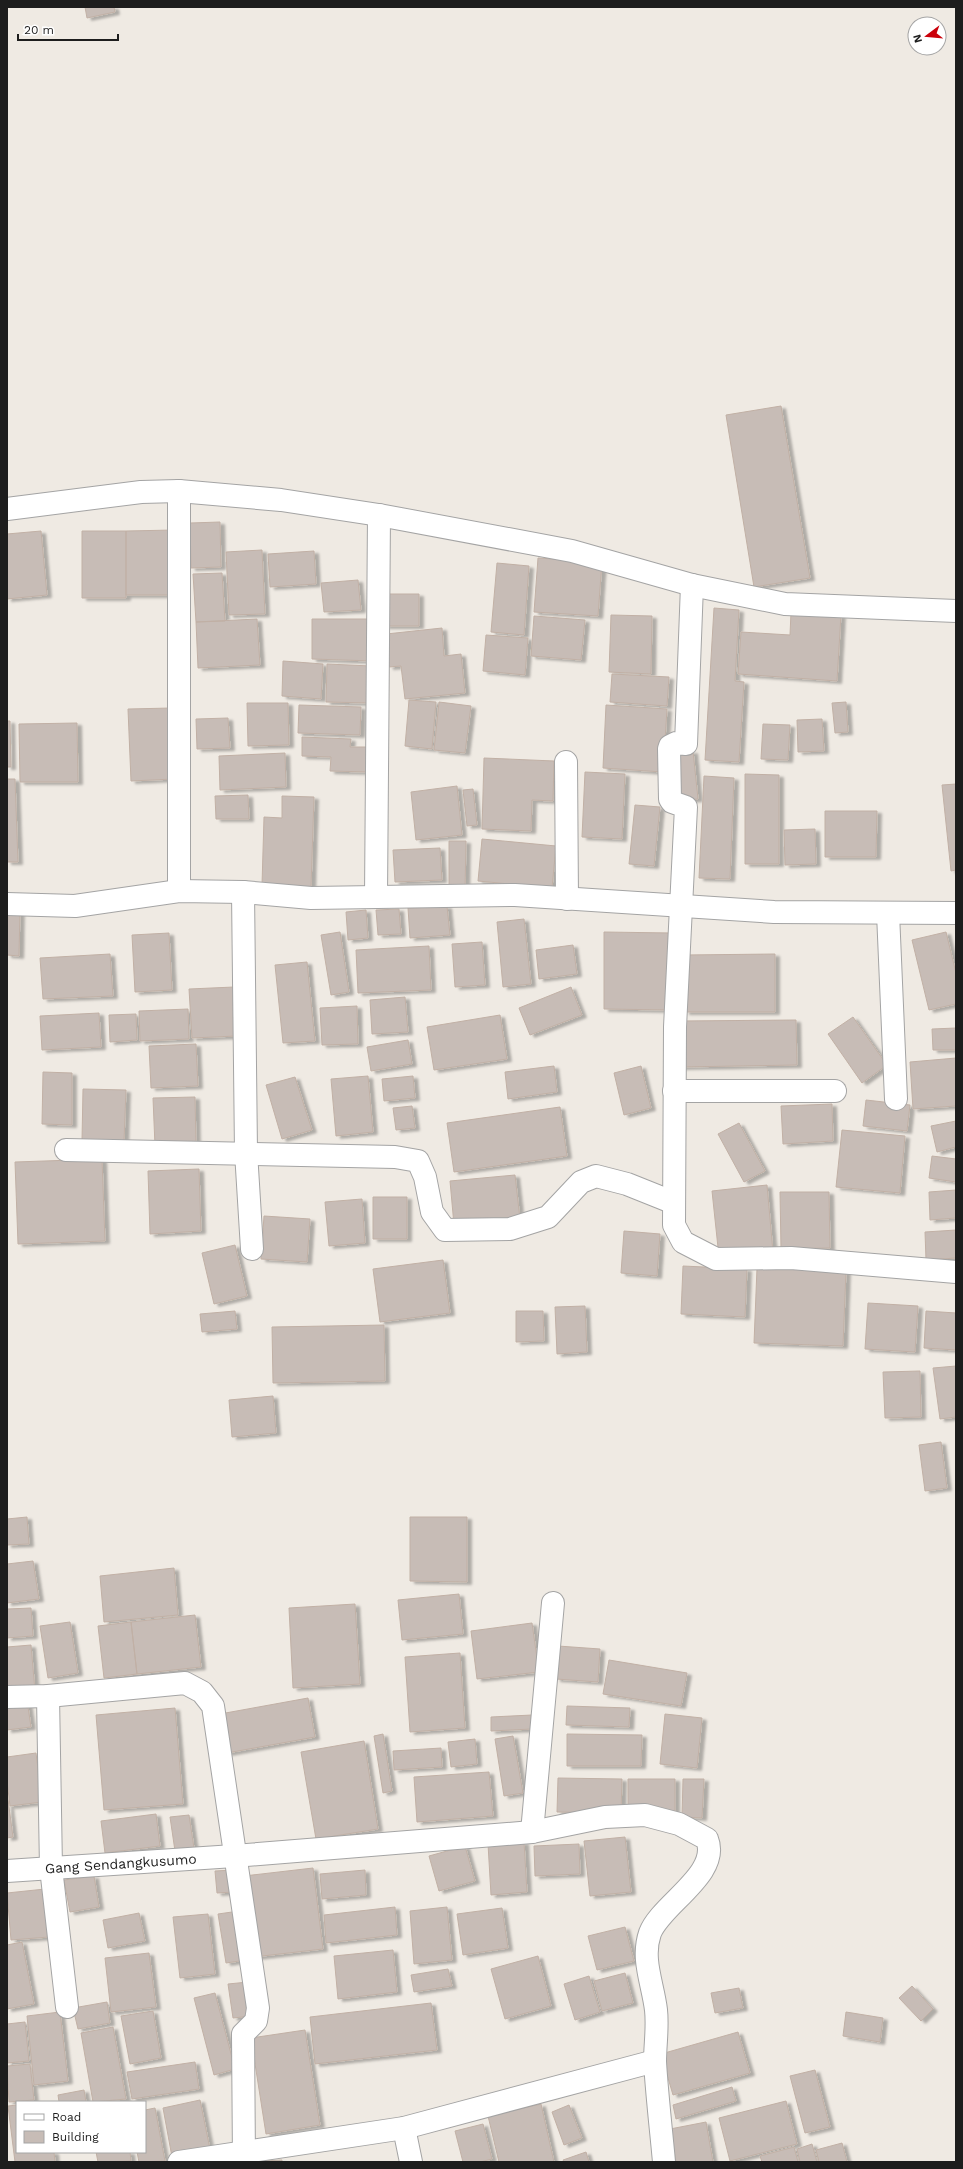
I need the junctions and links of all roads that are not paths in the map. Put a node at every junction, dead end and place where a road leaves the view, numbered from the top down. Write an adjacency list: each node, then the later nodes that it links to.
1 (179, 491): 2 (street); 3 (street); 7 (street)
2 (7, 509)
3 (379, 515): 4 (street); 9 (street)
4 (692, 585): 5 (street); 12 (street)
5 (956, 611)
6 (566, 762): 10 (street)
7 (179, 890): 8 (street); 11 (street)
8 (243, 892): 9 (street); 19 (street)
9 (376, 897): 10 (street)
10 (567, 899): 12 (street)
11 (7, 904)
12 (681, 908): 13 (street); 15 (street)
13 (888, 913): 14 (street); 17 (street)
14 (956, 913)
15 (674, 1091): 16 (street); 20 (street)
16 (835, 1092)
17 (896, 1098)
18 (66, 1150): 19 (street)
19 (246, 1152): 20 (street); 21 (street)
20 (672, 1202): 22 (street)
21 (252, 1249)
22 (956, 1272)
23 (553, 1603): 26 (street)
24 (48, 1696): 25 (street); 27 (street); 28 (street)
25 (7, 1697)
26 (532, 1832): 27 (street, Gang Sendangkusumo); 31 (street, Gang Sendangkusumo)
27 (234, 1856): 28 (street, Gang Sendangkusumo); 33 (street)
28 (52, 1868): 29 (street, Gang Sendangkusumo); 30 (street)
29 (7, 1871)
30 (67, 2007)
31 (655, 2061): 32 (street); 36 (street)
32 (404, 2128): 33 (street); 35 (street)
33 (244, 2157): 34 (street)
34 (179, 2162)
35 (411, 2162)
36 (664, 2162)

